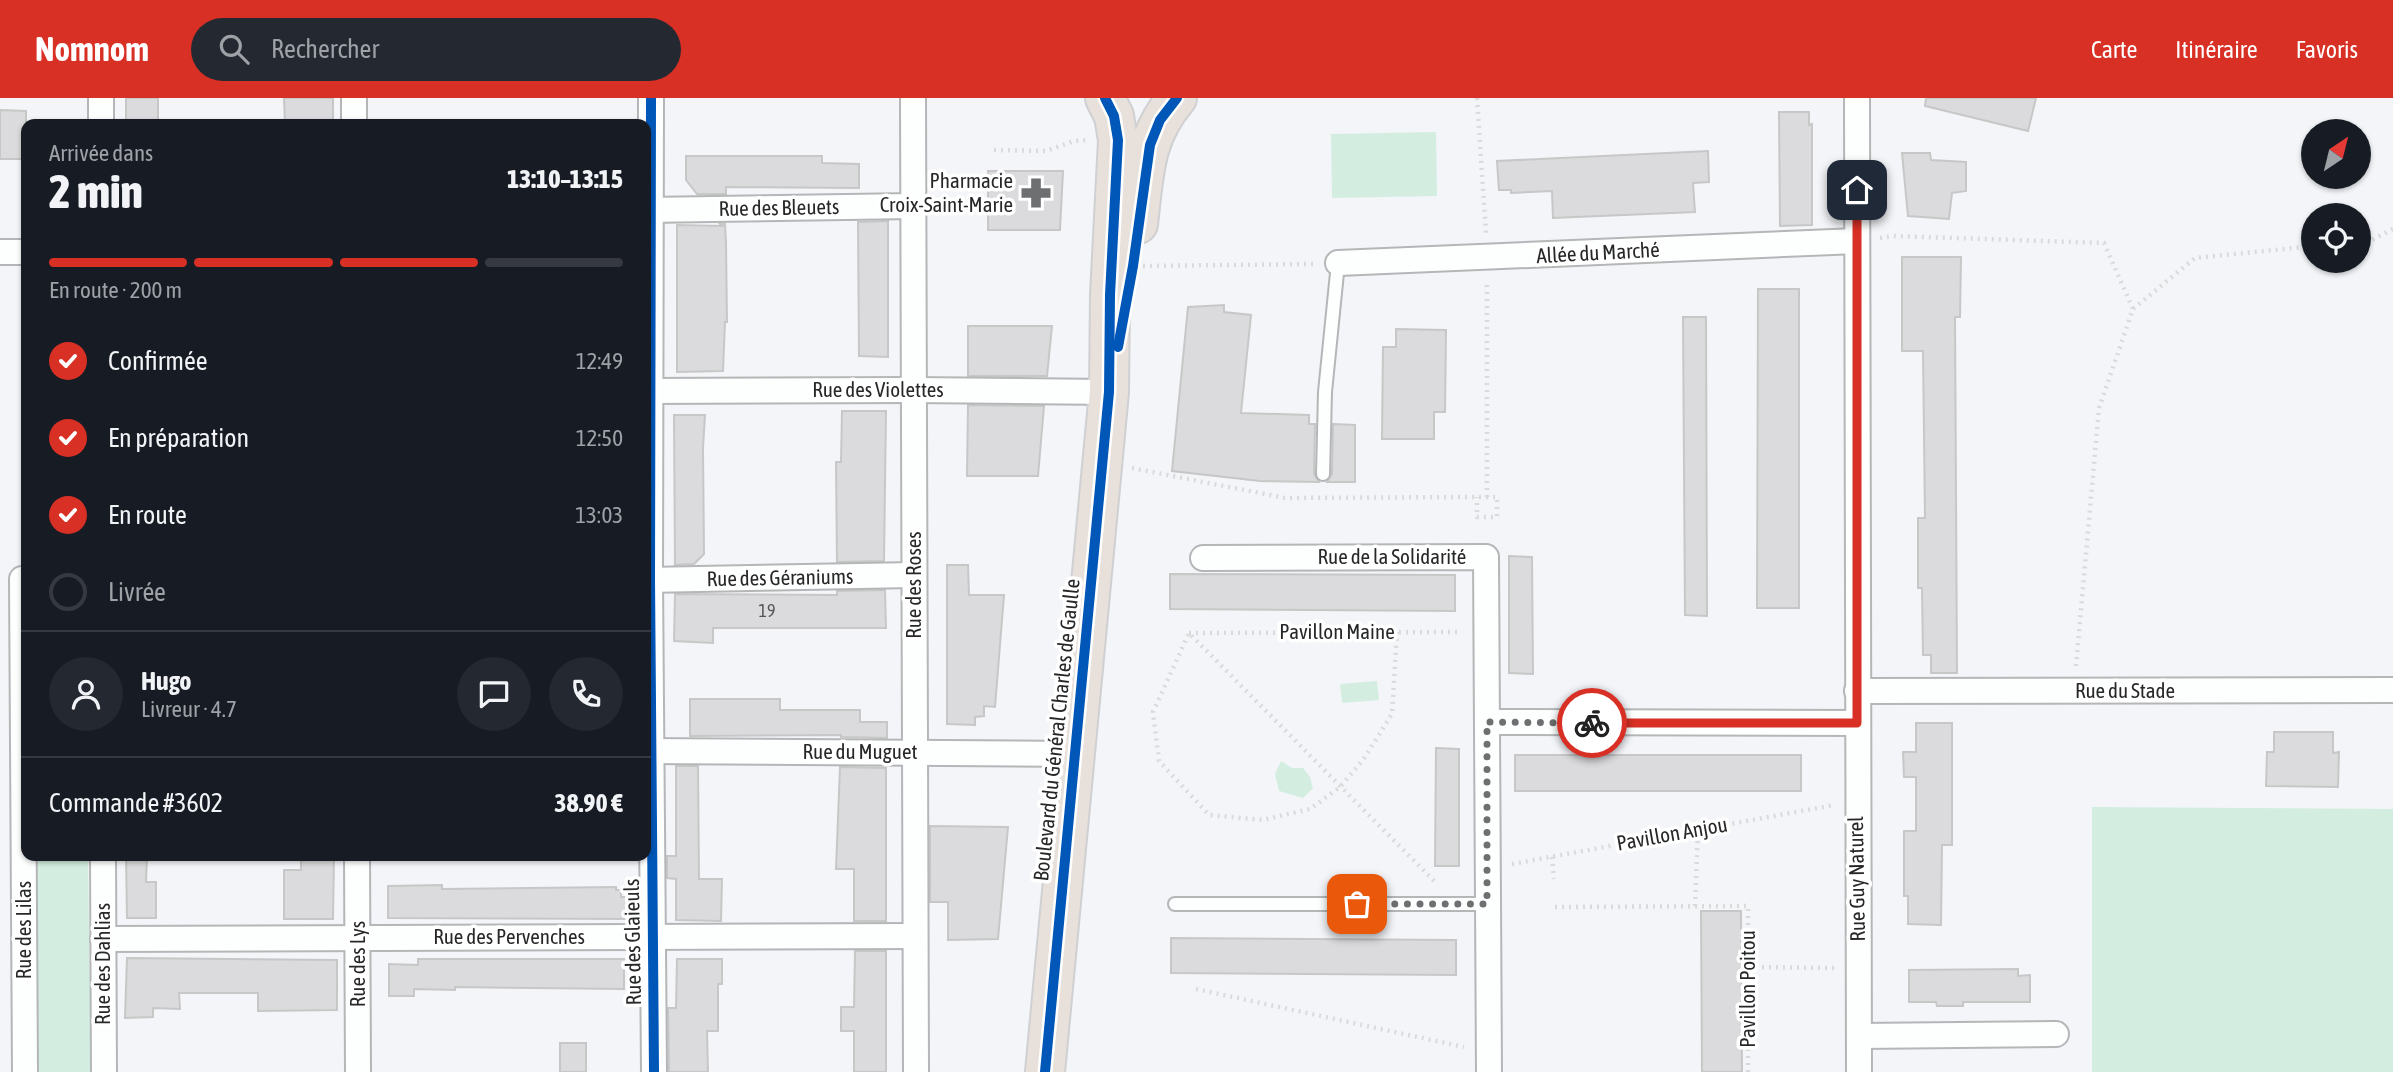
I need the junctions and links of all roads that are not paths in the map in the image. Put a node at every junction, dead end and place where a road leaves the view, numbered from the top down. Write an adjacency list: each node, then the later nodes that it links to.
1 (101, 98): 9 (street)
2 (354, 98): 10 (street)
3 (651, 98): 11 (street, Rue des Glaieuls)
4 (913, 98): 12 (street, Rue des Roses)
5 (1105, 98): 20 (main road, Boulevard du Général Charles de Gaulle)
6 (1113, 98): 7 (main road)
7 (1177, 98): 20 (main road, Boulevard du Général Charles de Gaulle)
8 (1857, 98): 14 (street, Rue Guy Naturel)
9 (101, 119)
10 (354, 119)
11 (650, 119)
12 (913, 205): 13 (street, Rue des Bleuets); 18 (street, Rue des Roses)
13 (651, 210)
14 (1857, 241): 17 (street, Allée du Marché); 27 (street, Rue Guy Naturel)
15 (0, 252): 16 (street)
16 (21, 252)
17 (1338, 263): 21 (lane)
18 (913, 390): 19 (street, Rue des Violettes); 20 (street, Rue des Violettes); 23 (street, Rue des Roses)
19 (651, 391)
20 (1110, 392): 32 (main road, Boulevard du Général Charles de Gaulle)
21 (1323, 474)
22 (1203, 558): 28 (street, Rue de la Solidarité)
23 (914, 575): 25 (street, Rue des Géraniums); 31 (street, Rue des Roses)
24 (16, 579): 33 (street, Rue des Lilas)
25 (651, 580)
26 (2393, 690): 27 (street, Rue du Stade)
27 (1857, 691): 29 (street, Rue Guy Naturel)
28 (1487, 722): 29 (street); 38 (street, Rue de la Solidarité)
29 (1857, 723): 44 (street, Rue Guy Naturel)
30 (651, 751): 31 (street, Rue du Muguet)
31 (914, 752): 32 (street, Rue du Muguet); 39 (street, Rue des Roses)
32 (1073, 754): 51 (main road, Boulevard du Général Charles de Gaulle)
33 (17, 826): 46 (street, Rue des Lilas)
34 (103, 861): 42 (street, Rue des Dahlias)
35 (357, 861): 41 (street, Rue des Lys)
36 (650, 861): 40 (street, Rue des Glaieuls)
37 (1175, 904): 38 (lane)
38 (1487, 904): 45 (street, Rue de la Solidarité)
39 (915, 936): 40 (street, Rue des Pervenches); 50 (street, Rue des Roses)
40 (652, 937): 41 (street, Rue des Pervenches); 49 (street, Rue des Glaieuls)
41 (358, 938): 42 (street, Rue des Pervenches); 48 (street, Rue des Lys)
42 (103, 939): 47 (street, Rue des Dahlias)
43 (2056, 1034): 44 (street)
44 (1859, 1036): 52 (street, Rue Guy Naturel)
45 (1489, 1062)
46 (25, 1072)
47 (104, 1072)
48 (358, 1072)
49 (654, 1072)
50 (916, 1072)
51 (1045, 1072)
52 (1859, 1072)

